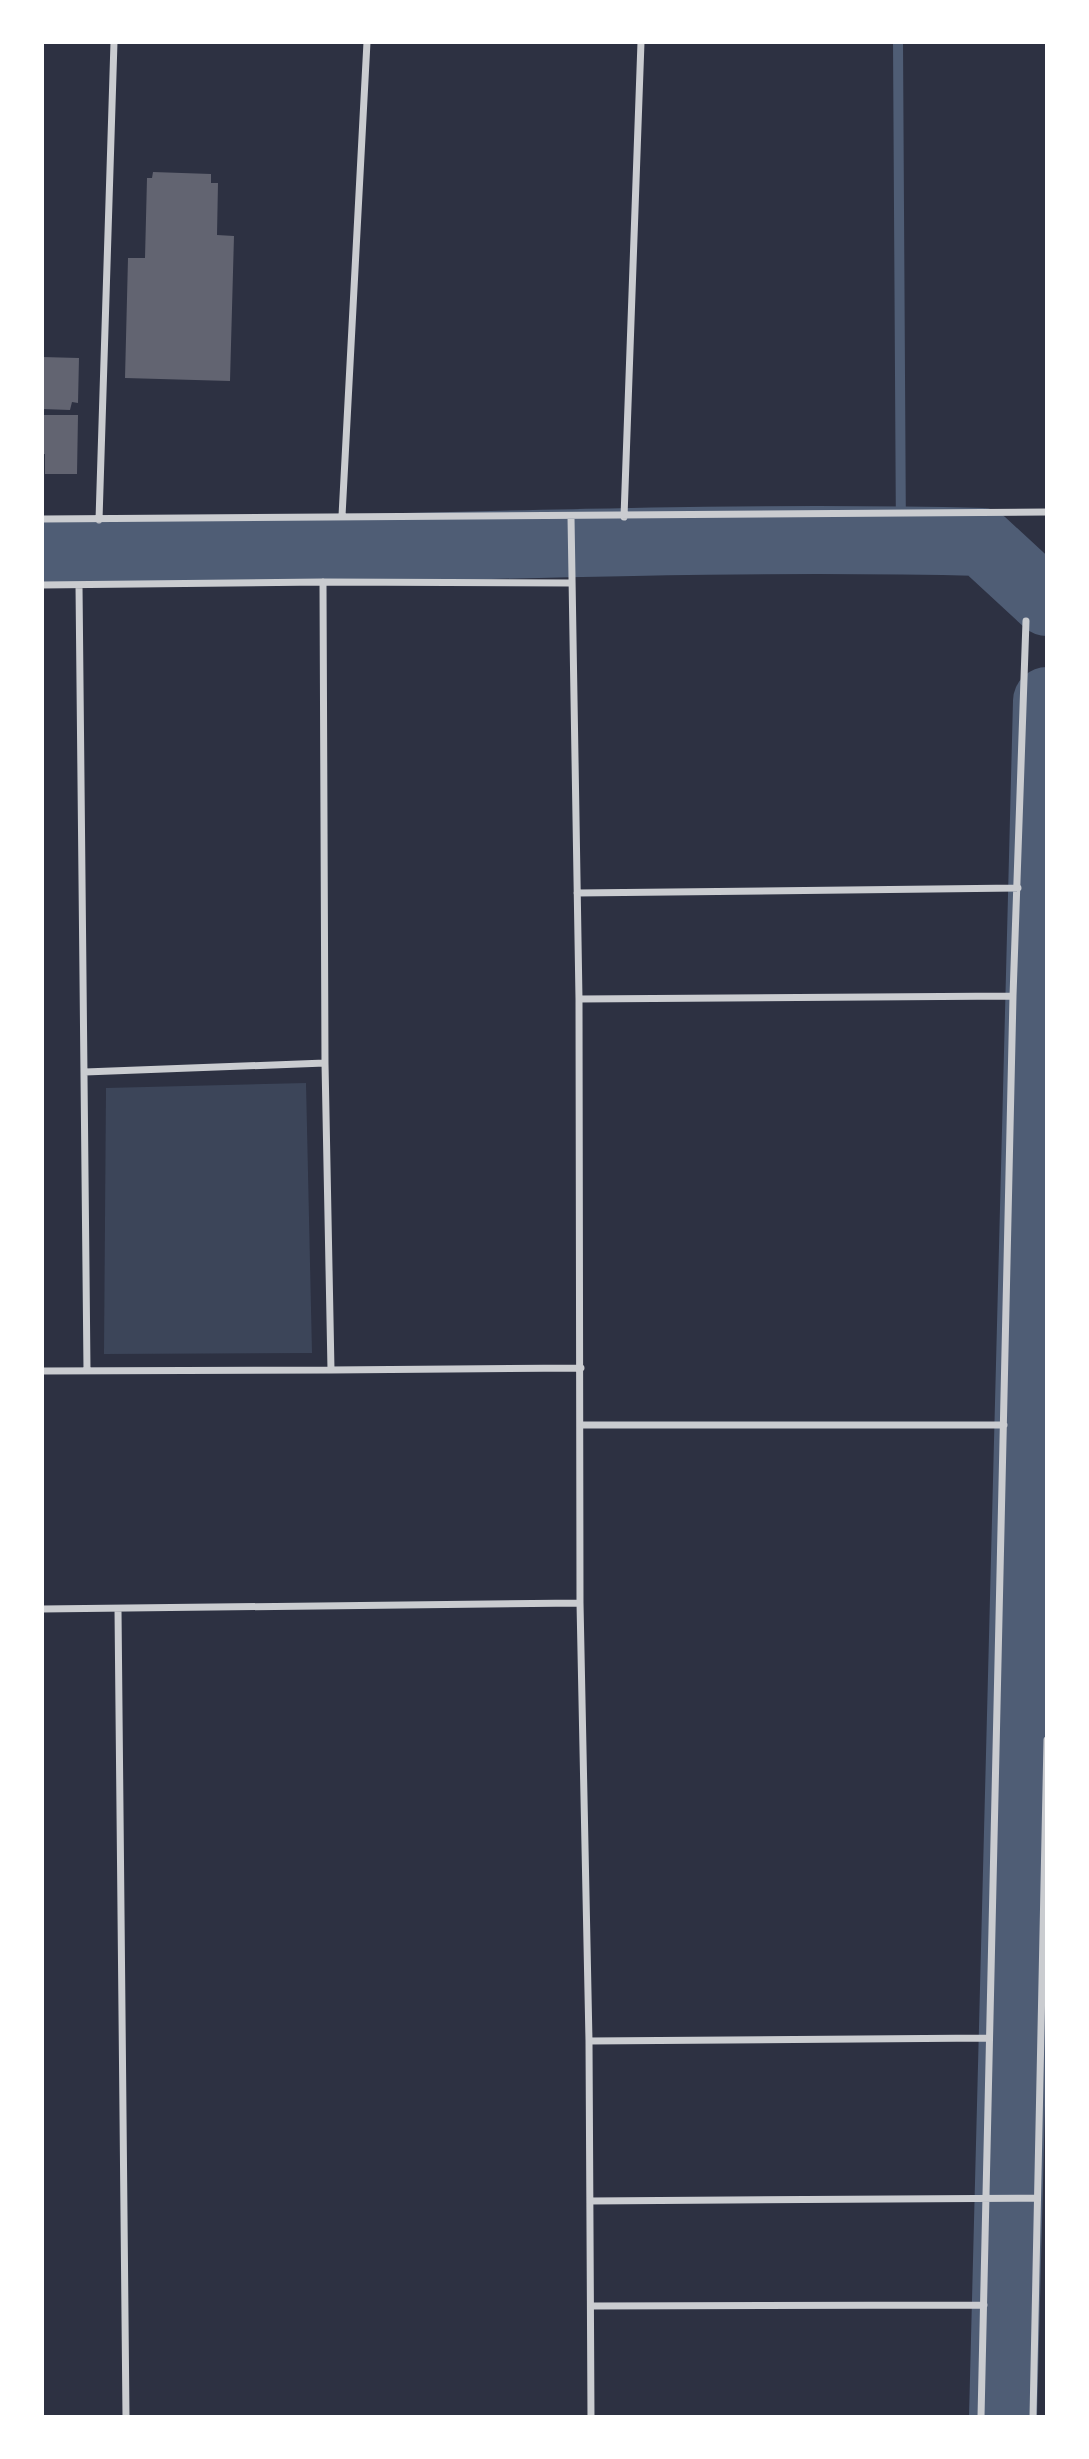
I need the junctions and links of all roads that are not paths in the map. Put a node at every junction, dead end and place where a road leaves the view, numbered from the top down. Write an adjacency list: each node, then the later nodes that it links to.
1 (114, 42): 9 (street)
2 (367, 42): 5 (street)
3 (641, 42): 7 (street)
4 (1047, 512): 7 (street)
5 (342, 516): 6 (street); 9 (street)
6 (571, 517): 7 (street); 11 (street)
7 (624, 517)
8 (42, 519): 9 (street)
9 (99, 520)
10 (323, 582): 11 (street); 13 (street); 19 (street)
11 (571, 583): 16 (street)
12 (42, 585): 13 (street)
13 (79, 585): 20 (street)
14 (1026, 621): 15 (street)
15 (1018, 888): 16 (street); 17 (street)
16 (578, 893): 18 (street)
17 (1013, 996): 18 (street); 26 (street)
18 (579, 999): 21 (street)
19 (325, 1063): 20 (street); 23 (street)
20 (85, 1072): 22 (street)
21 (581, 1368): 23 (street); 25 (street)
22 (88, 1370): 23 (street); 24 (street)
23 (331, 1370)
24 (42, 1371)
25 (581, 1425): 26 (street); 27 (street)
26 (1004, 1425): 31 (street)
27 (580, 1603): 29 (street); 32 (street)
28 (42, 1609): 29 (street)
29 (118, 1609): 38 (street)
30 (1047, 1740): 34 (street)
31 (989, 2038): 32 (street); 33 (street)
32 (589, 2041): 35 (street)
33 (986, 2197): 34 (street); 35 (street); 36 (street)
34 (1037, 2198): 41 (street)
35 (590, 2201): 37 (street)
36 (984, 2305): 37 (street); 40 (street)
37 (592, 2306): 39 (street)
38 (126, 2417)
39 (592, 2417)
40 (981, 2417)
41 (1034, 2417)

